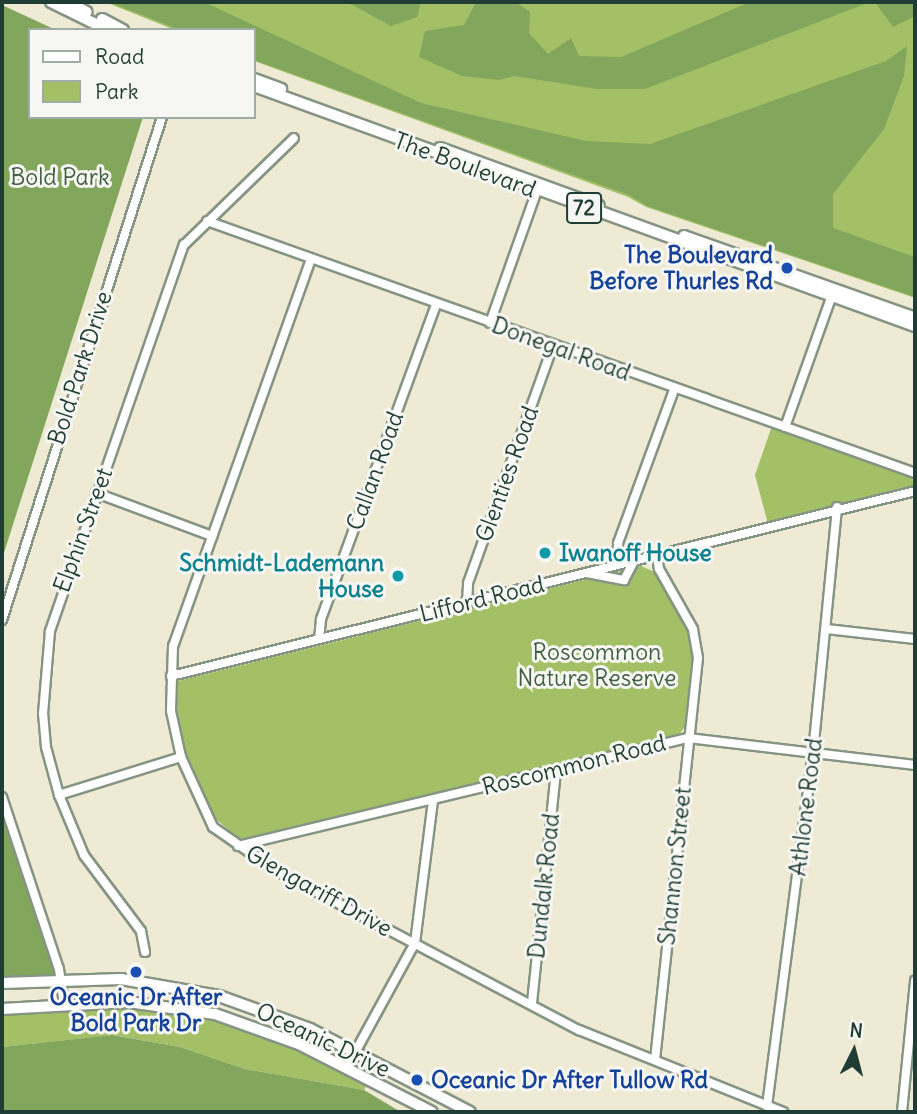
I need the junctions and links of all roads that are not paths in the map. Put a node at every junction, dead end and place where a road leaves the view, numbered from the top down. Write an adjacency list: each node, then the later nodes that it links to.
1 (51, 2): 3 (main road)
2 (68, 2): 4 (main road)
3 (104, 28)
4 (119, 28)
5 (256, 80): 9 (main road, The Boulevard / 72)
6 (256, 87): 9 (main road, The Boulevard / 72)
7 (161, 119): 30 (street, Bold Park Drive)
8 (294, 138): 10 (street, Elphin Street)
9 (538, 188): 12 (main road, The Boulevard / 72); 15 (street)
10 (207, 221): 11 (street, Donegal Road); 22 (street, Elphin Street)
11 (311, 258): 13 (street, Donegal Road); 24 (street, Glengariff Drive)
12 (833, 293): 14 (main road, The Boulevard / 72); 16 (main road, The Boulevard / 72); 19 (street)
13 (436, 304): 15 (street, Donegal Road); 32 (street, Callan Road)
14 (915, 318)
15 (490, 323): 17 (street, Donegal Road)
16 (915, 326)
17 (553, 346): 18 (street, Donegal Road); 29 (street, Glenties Road)
18 (674, 390): 19 (street, Donegal Road); 27 (street)
19 (785, 427): 20 (street, Donegal Road)
20 (915, 473)
21 (915, 491): 23 (street, Lifford Road)
22 (96, 493): 24 (street); 40 (street, Elphin Street)
23 (837, 507): 25 (street, Lifford Road); 31 (street, Athlone Road)
24 (212, 536): 34 (street, Glengariff Drive)
25 (657, 557): 26 (street, Lifford Road); 35 (street, Shannon Street)
26 (634, 561): 27 (street, Lifford Road); 28 (street)
27 (617, 565): 28 (street, Lifford Road)
28 (587, 573): 29 (street, Lifford Road)
29 (467, 604): 32 (street, Lifford Road)
30 (2, 620)
31 (826, 629): 33 (street); 36 (street, Athlone Road)
32 (318, 639): 34 (street, Lifford Road)
33 (915, 639)
34 (171, 676): 37 (street, Glengariff Drive)
35 (688, 738): 36 (street, Roscommon Road); 39 (street, Roscommon Road); 53 (street, Shannon Street)
36 (813, 753): 38 (street, Roscommon Road); 55 (street, Athlone Road)
37 (181, 757): 40 (street); 43 (street, Glengariff Drive)
38 (915, 765)
39 (556, 769): 42 (street, Roscommon Road); 50 (street, Dundalk Road)
40 (59, 795): 45 (street, Elphin Street)
41 (2, 797): 46 (street)
42 (433, 801): 43 (street, Roscommon Road); 44 (street)
43 (238, 846): 44 (street, Glengariff Drive)
44 (415, 943): 50 (street, Glengariff Drive); 52 (street)
45 (145, 953)
46 (62, 978): 48 (main road, Oceanic Drive); 49 (street); 52 (main road, Oceanic Drive)
47 (915, 981): 59 (street)
48 (2, 983)
49 (64, 1003): 51 (main road, Oceanic Drive); 54 (main road, Oceanic Drive)
50 (532, 1003): 53 (street, Glengariff Drive)
51 (2, 1009)
52 (355, 1052): 54 (street); 57 (main road, Oceanic Drive)
53 (655, 1060): 55 (street, Glengariff Drive)
54 (347, 1067): 56 (main road, Oceanic Drive)
55 (768, 1106): 58 (street, Glengariff Drive)
56 (432, 1112)
57 (470, 1112)
58 (783, 1112)
59 (902, 1112)

